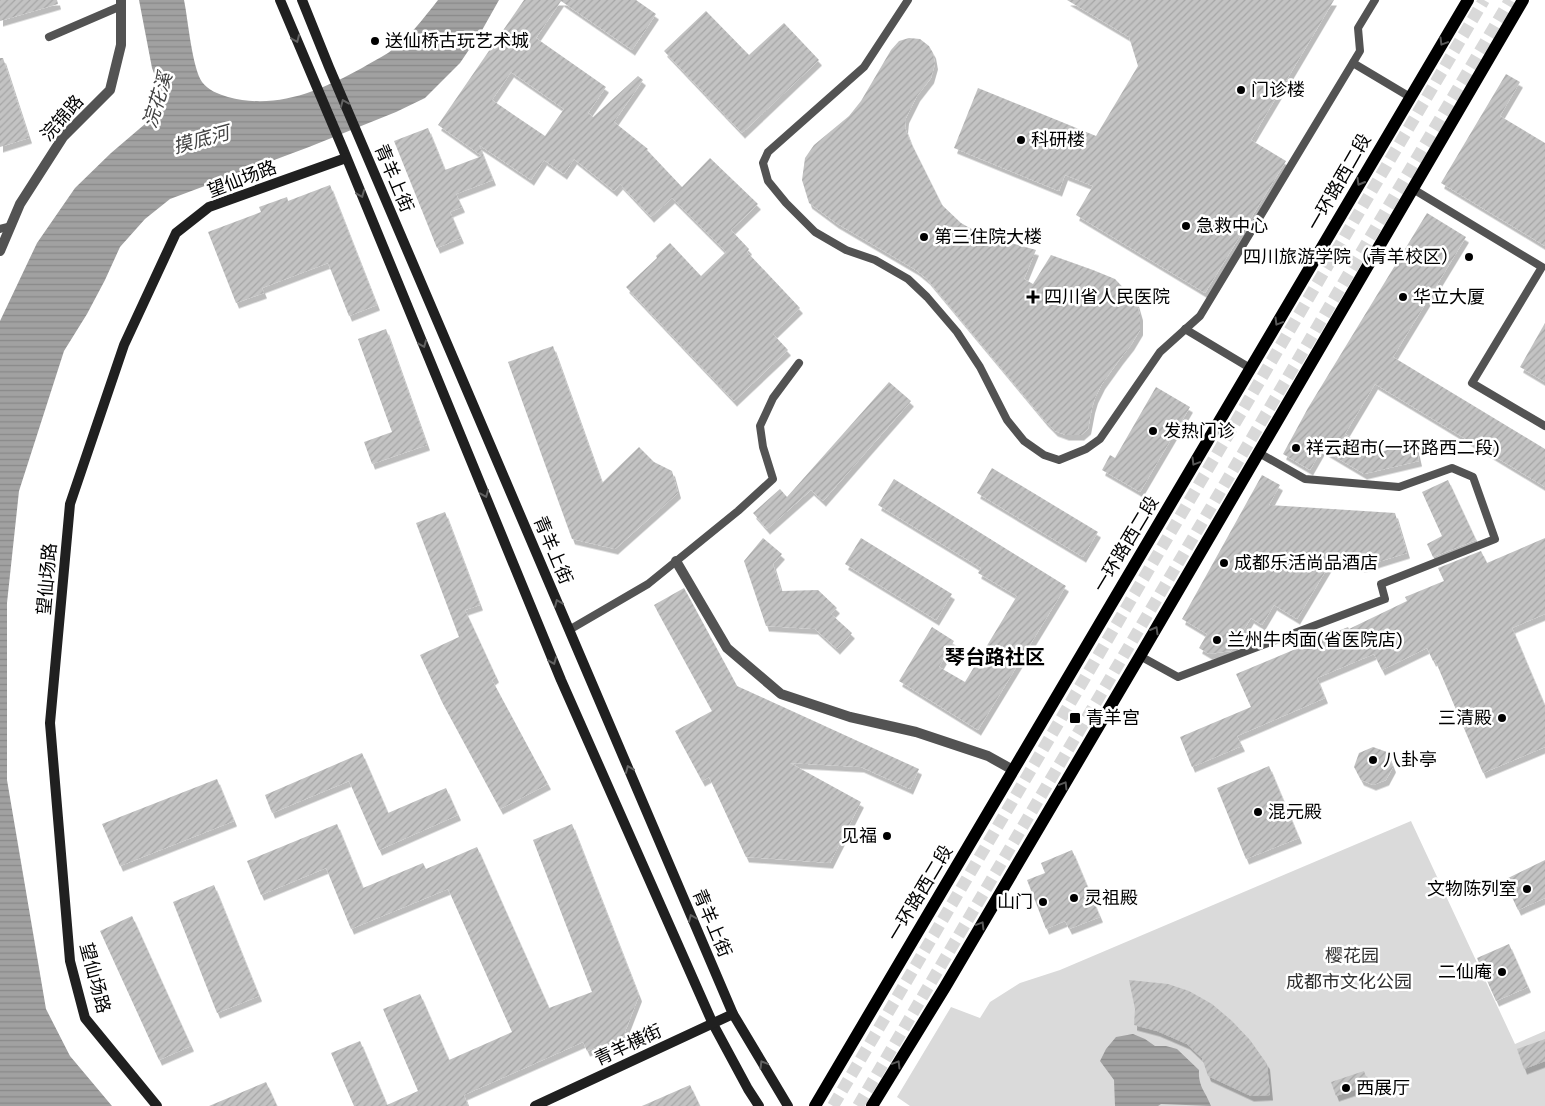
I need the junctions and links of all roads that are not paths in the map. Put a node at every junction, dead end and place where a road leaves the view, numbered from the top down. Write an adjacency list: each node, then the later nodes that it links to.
1 (280, 0): 11 (main road, 青羊上街, one-way to 11)
2 (302, 0): 22 (main road, 青羊上街, one-way to 2)
3 (908, 0): 16 (lane)
4 (1376, 0): 9 (lane)
5 (1468, 0): 10 (main road, 一环路西二段, one-way to 10)
6 (1523, 0): 12 (main road)
7 (122, 3): 8 (lane); 13 (street, 浣锦路)
8 (49, 37)
9 (1353, 63): 10 (lane); 16 (lane)
10 (1410, 97): 18 (main road, 一环路西二段, one-way to 18)
11 (345, 153): 26 (main road, 青羊上街, one-way to 26); 27 (main road, 望仙场路)
12 (1413, 189): 19 (lane); 20 (main road)
13 (11, 226): 14 (lane); 15 (street, 浣锦路)
14 (0, 229)
15 (0, 251)
16 (1185, 329): 18 (lane)
17 (799, 363): 21 (lane)
18 (1250, 368): 24 (main road, 一环路西二段, one-way to 24)
19 (1545, 426)
20 (1259, 453): 23 (main road, one-way to 20); 23 (lane)
21 (676, 561): 22 (lane); 24 (street)
22 (570, 630): 25 (main road, 青羊上街, one-way to 22)
23 (1140, 656): 32 (main road, one-way to 23)
24 (1013, 770): 31 (main road, 一环路西二段)
25 (733, 1014): 26 (main road, 青羊横街); 30 (main road, 青羊上街, one-way to 25)
26 (713, 1024): 28 (main road, 青羊横街); 29 (main road, 青羊上街)
27 (157, 1106)
28 (536, 1106)
29 (759, 1106)
30 (788, 1106)
31 (814, 1106)
32 (872, 1106)

